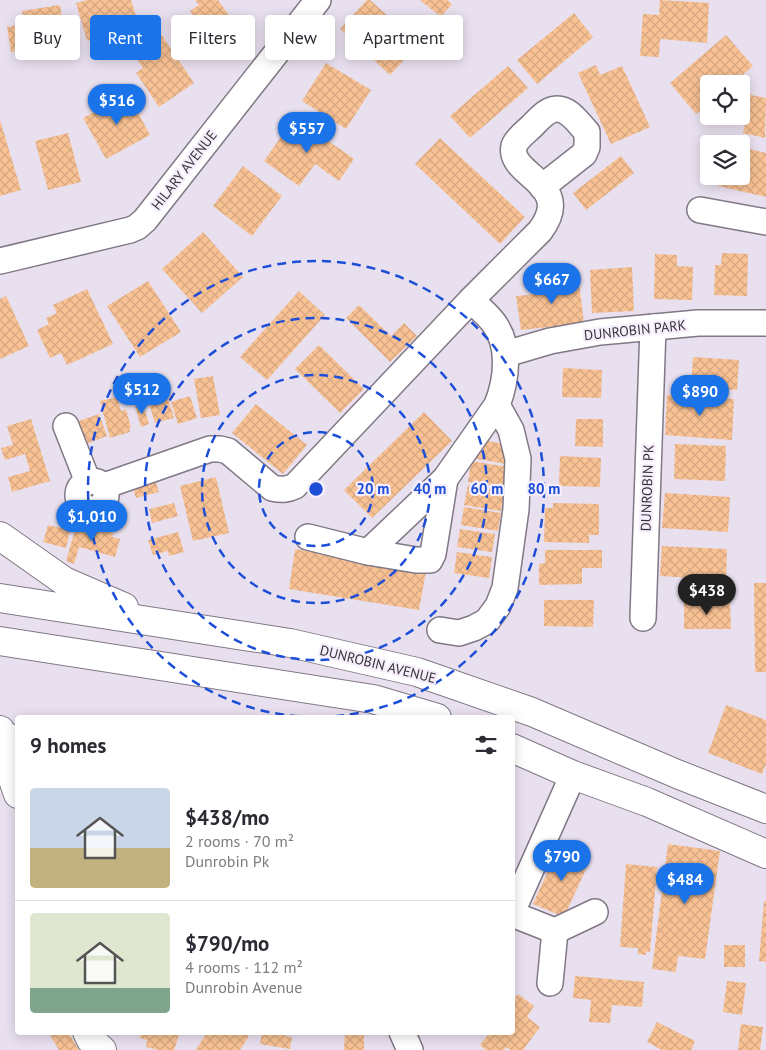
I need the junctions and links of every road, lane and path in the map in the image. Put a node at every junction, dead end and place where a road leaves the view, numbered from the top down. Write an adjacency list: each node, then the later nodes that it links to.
1 (318, 0): 5 (street, HILARY AVENUE)
2 (542, 188): 6 (street)
3 (700, 210): 4 (street)
4 (766, 222)
5 (0, 261)
6 (471, 300): 9 (street); 11 (street)
7 (766, 322): 8 (street, DUNROBIN PARK)
8 (653, 327): 9 (street, DUNROBIN PARK); 17 (street, DUNROBIN PK)
9 (506, 354): 10 (street)
10 (497, 405): 12 (street); 19 (street)
11 (66, 426)
12 (445, 479): 15 (street); 15 (street)
13 (0, 536): 18 (main road)
14 (308, 537): 15 (street)
15 (368, 552)
16 (0, 598): 18 (main road, DUNROBIN AVENUE)
17 (643, 618)
18 (172, 625): 26 (main road, DUNROBIN AVENUE)
19 (440, 630)
20 (0, 641): 21 (main road)
21 (426, 715)
22 (5, 736): 25 (main road)
23 (515, 749): 24 (main road)
24 (573, 775): 27 (main road); 28 (street)
25 (15, 786)
26 (766, 809)
27 (766, 854)
28 (515, 906)
29 (595, 912): 31 (street)
30 (515, 914): 31 (street)
31 (555, 931): 32 (street)
32 (550, 983)
33 (88, 1035): 35 (main road)
34 (403, 1035): 36 (street)
35 (102, 1050)
36 (410, 1050)

